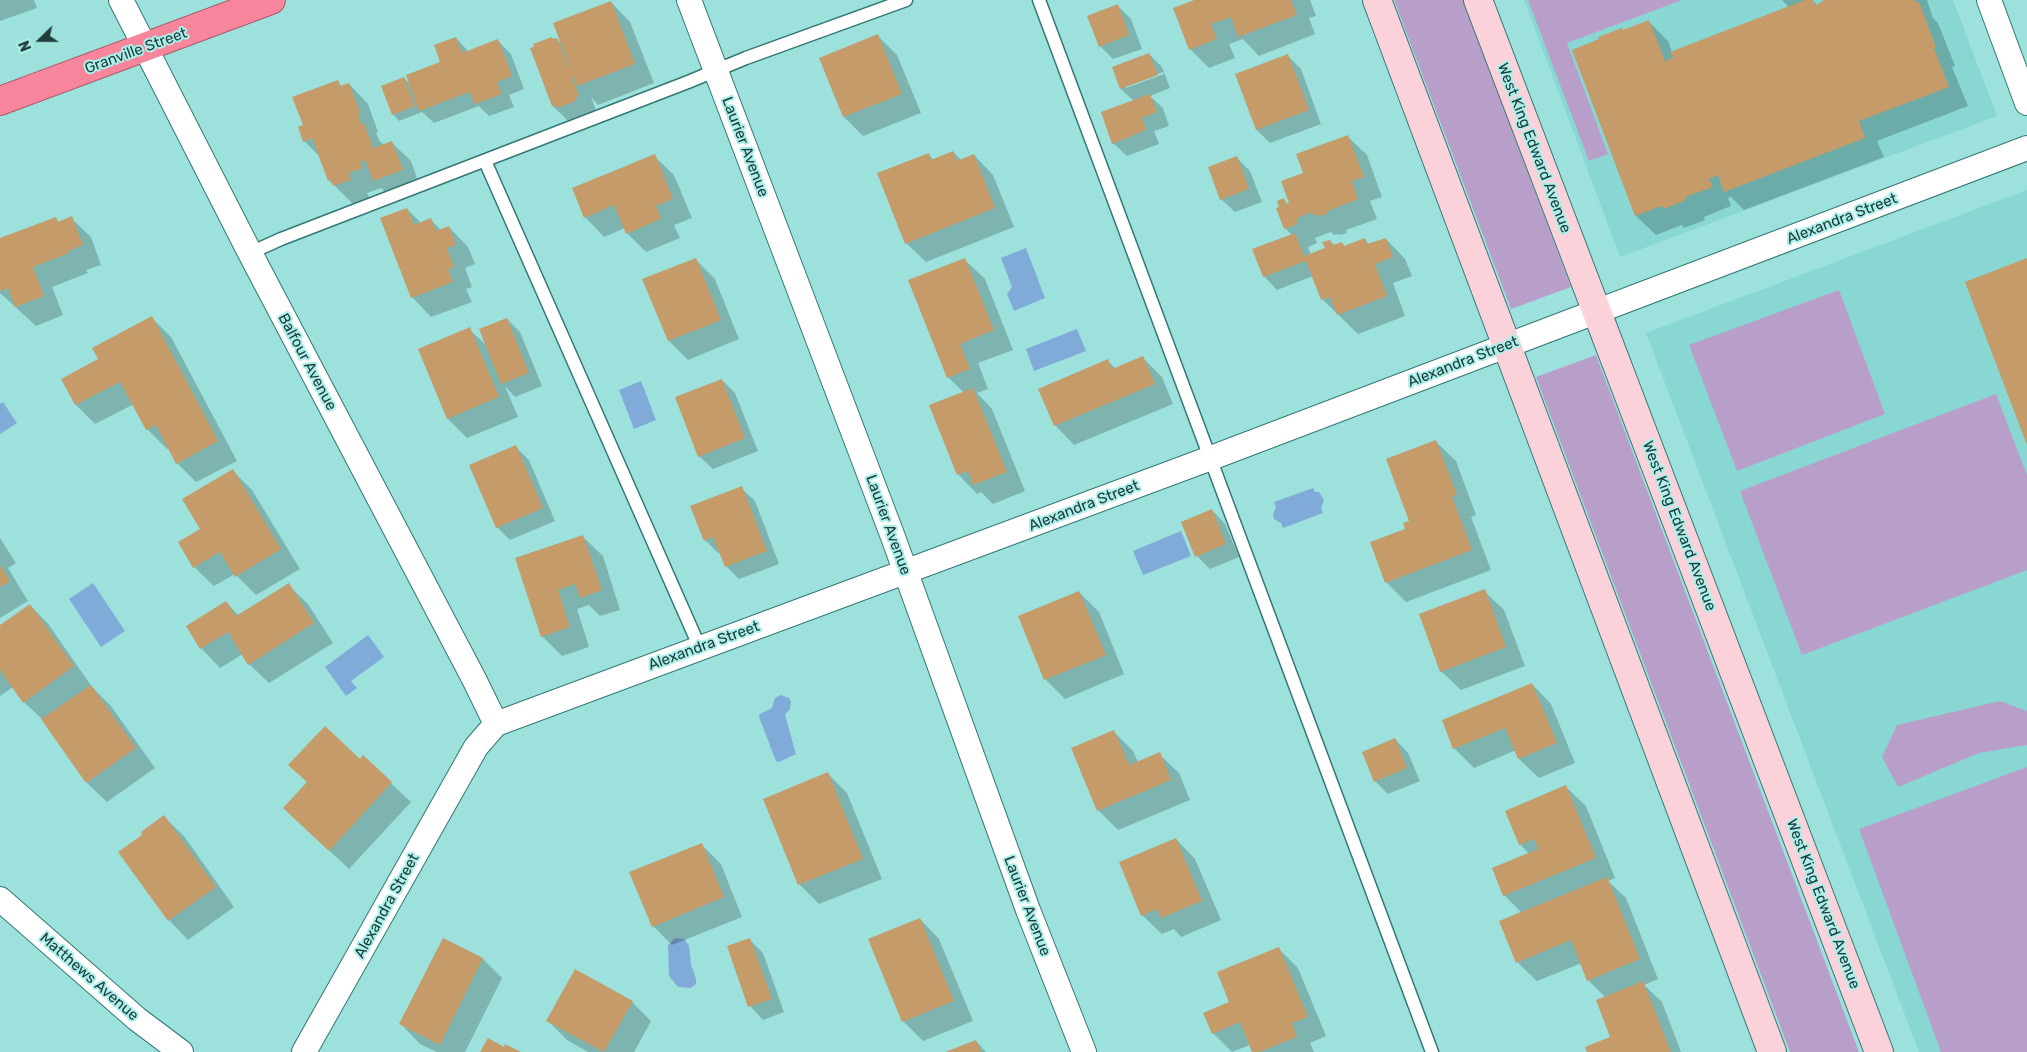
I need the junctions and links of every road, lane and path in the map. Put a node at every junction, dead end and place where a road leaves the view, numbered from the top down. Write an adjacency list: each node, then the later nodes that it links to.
1 (121, 0): 9 (street, Balfour Avenue)
2 (271, 0): 9 (highway, Granville Street)
3 (689, 0): 10 (street, Laurier Avenue)
4 (906, 0): 10 (lane)
5 (1039, 0): 18 (lane)
6 (1377, 0): 17 (main road)
7 (1478, 0): 16 (main road, West King Edward Avenue)
8 (1989, 0): 12 (street)
9 (145, 47): 11 (highway, Granville Street); 15 (street, Balfour Avenue)
10 (716, 70): 14 (lane); 19 (street, Laurier Avenue)
11 (0, 101)
12 (2027, 103)
13 (2027, 148): 16 (street, Alexandra Street)
14 (485, 161): 15 (lane); 20 (lane)
15 (250, 253): 21 (street, Balfour Avenue)
16 (1597, 312): 17 (street, Alexandra Street); 28 (main road, West King Edward Avenue)
17 (1507, 346): 18 (street, Alexandra Street); 27 (main road)
18 (1211, 458): 19 (street, Alexandra Street); 26 (lane)
19 (906, 573): 20 (street, Alexandra Street); 25 (street, Laurier Avenue)
20 (700, 648): 21 (street, Alexandra Street)
21 (496, 724): 24 (street, Alexandra Street)
22 (0, 899): 23 (street, Matthews Avenue)
23 (180, 1052)
24 (304, 1052)
25 (1084, 1052)
26 (1432, 1052)
27 (1772, 1052)
28 (1879, 1052)

